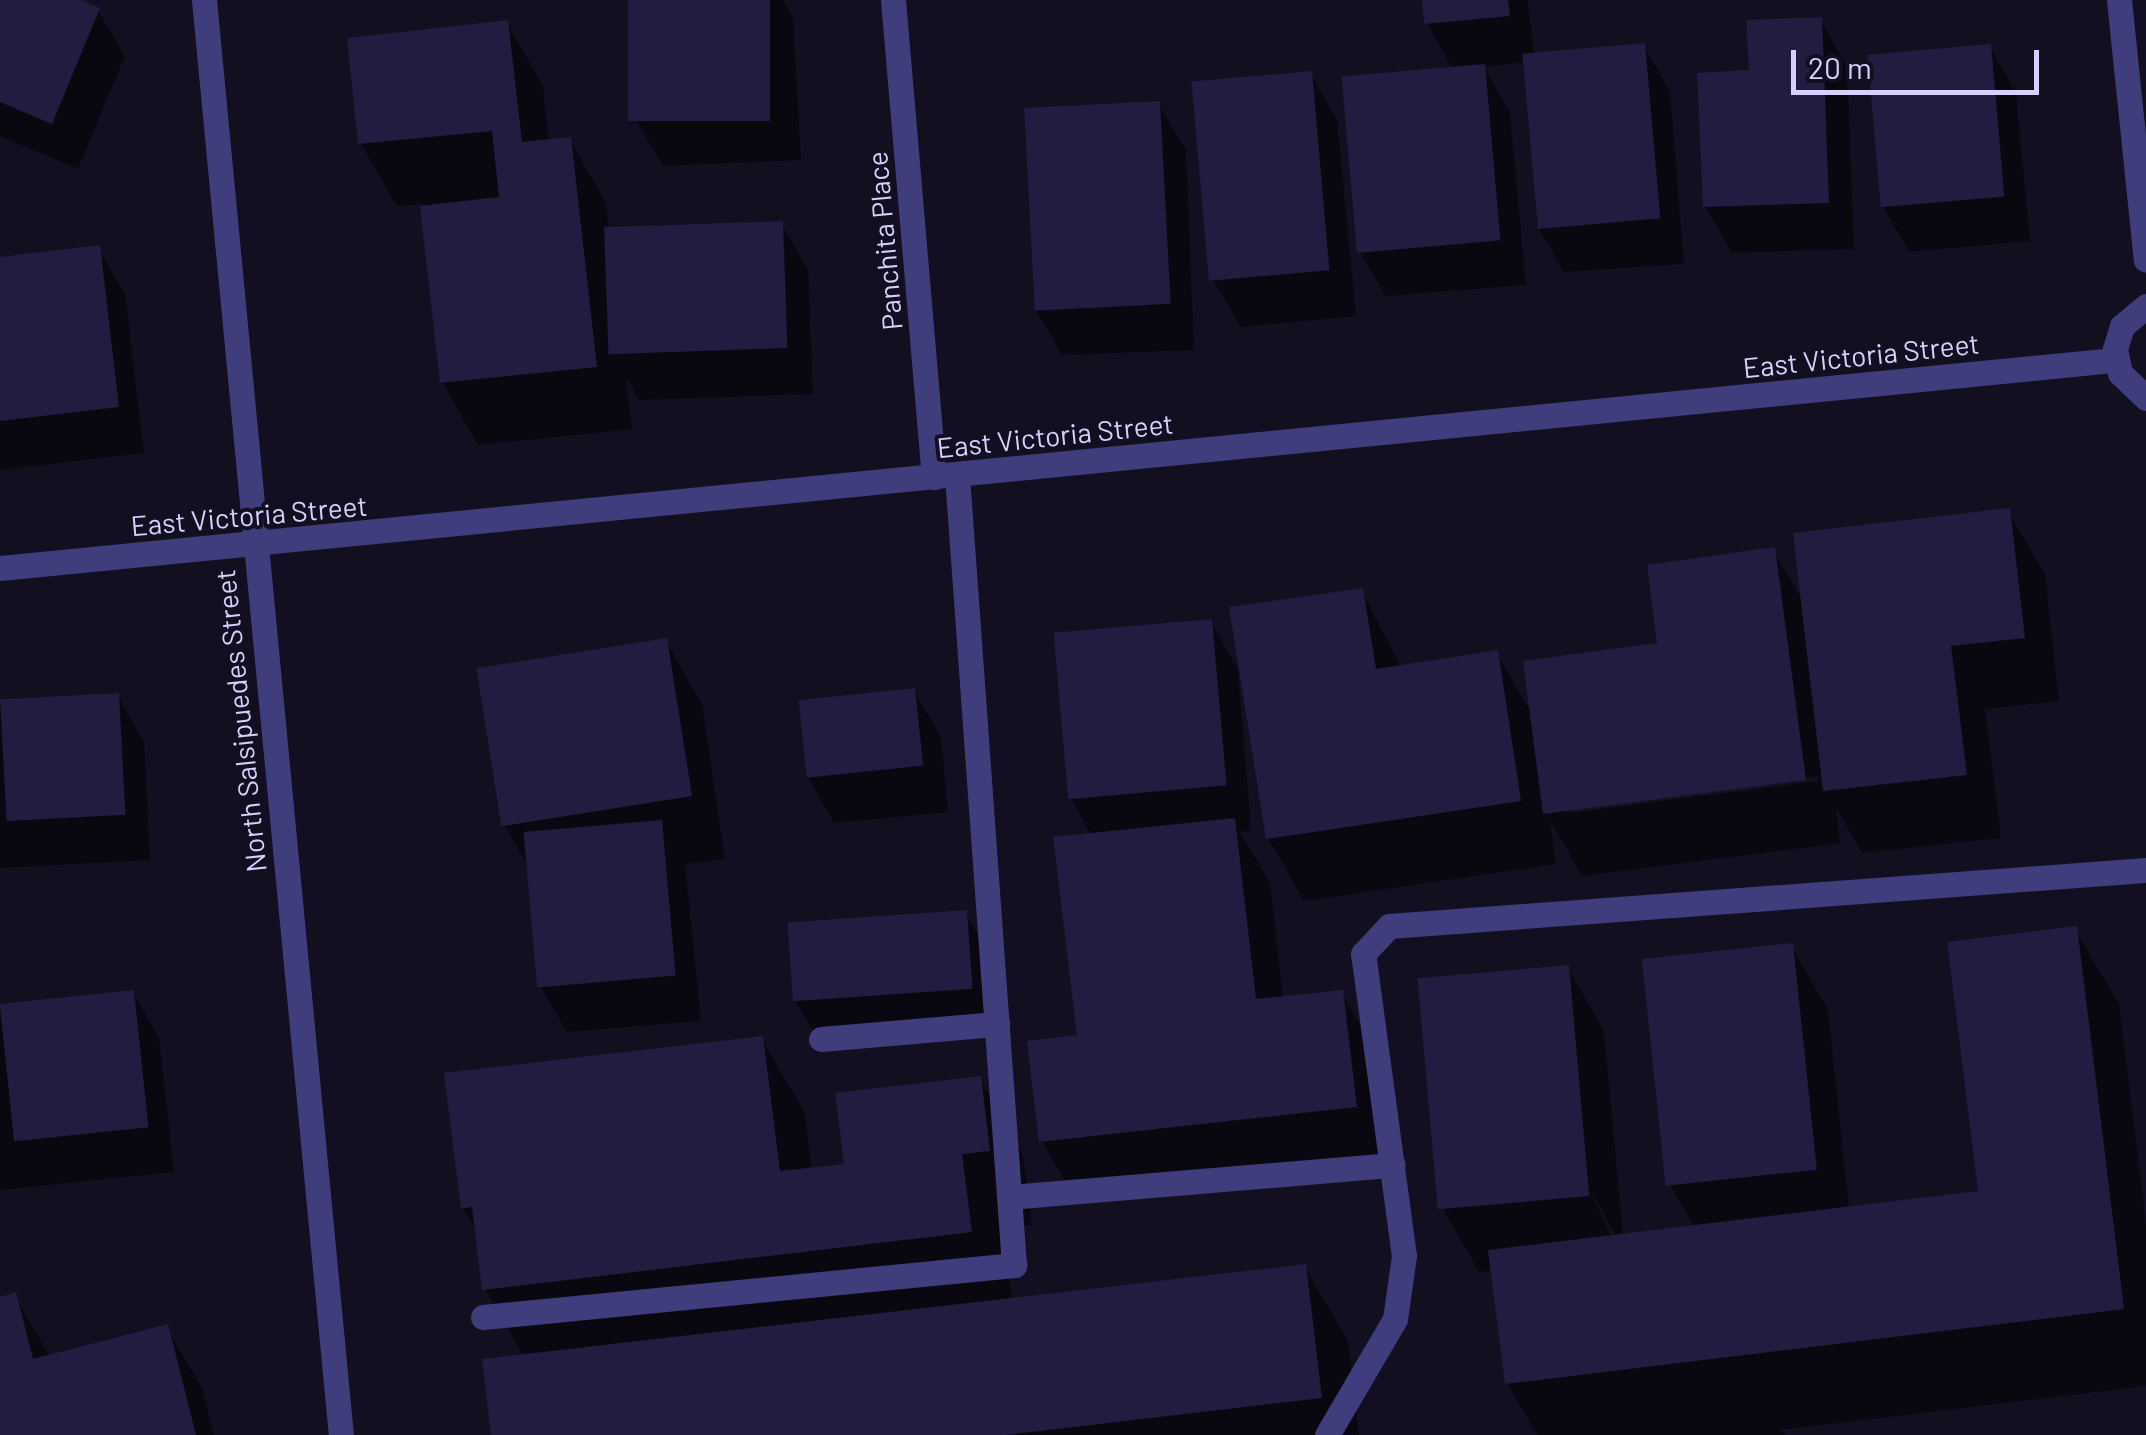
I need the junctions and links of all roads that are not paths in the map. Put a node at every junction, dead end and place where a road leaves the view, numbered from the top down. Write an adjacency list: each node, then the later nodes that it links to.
1 (204, 0): 9 (street, North Salsipuedes Street)
2 (893, 0): 8 (street, Panchita Place)
3 (2120, 0): 4 (street)
4 (2146, 260)
5 (2146, 306): 6 (street)
6 (2115, 360): 7 (street); 8 (street, East Victoria Street)
7 (2146, 398)
8 (945, 477): 9 (street, East Victoria Street); 12 (street, Panchita Place)
9 (254, 546): 10 (street, East Victoria Street); 17 (street, North Salsipuedes Street)
10 (0, 568)
11 (2146, 870): 14 (street)
12 (997, 1024): 13 (street); 15 (street, Panchita Place)
13 (820, 1039)
14 (1392, 1165): 15 (street); 18 (street)
15 (1010, 1197): 16 (street, Panchita Place)
16 (484, 1318)
17 (340, 1435)
18 (1327, 1435)

